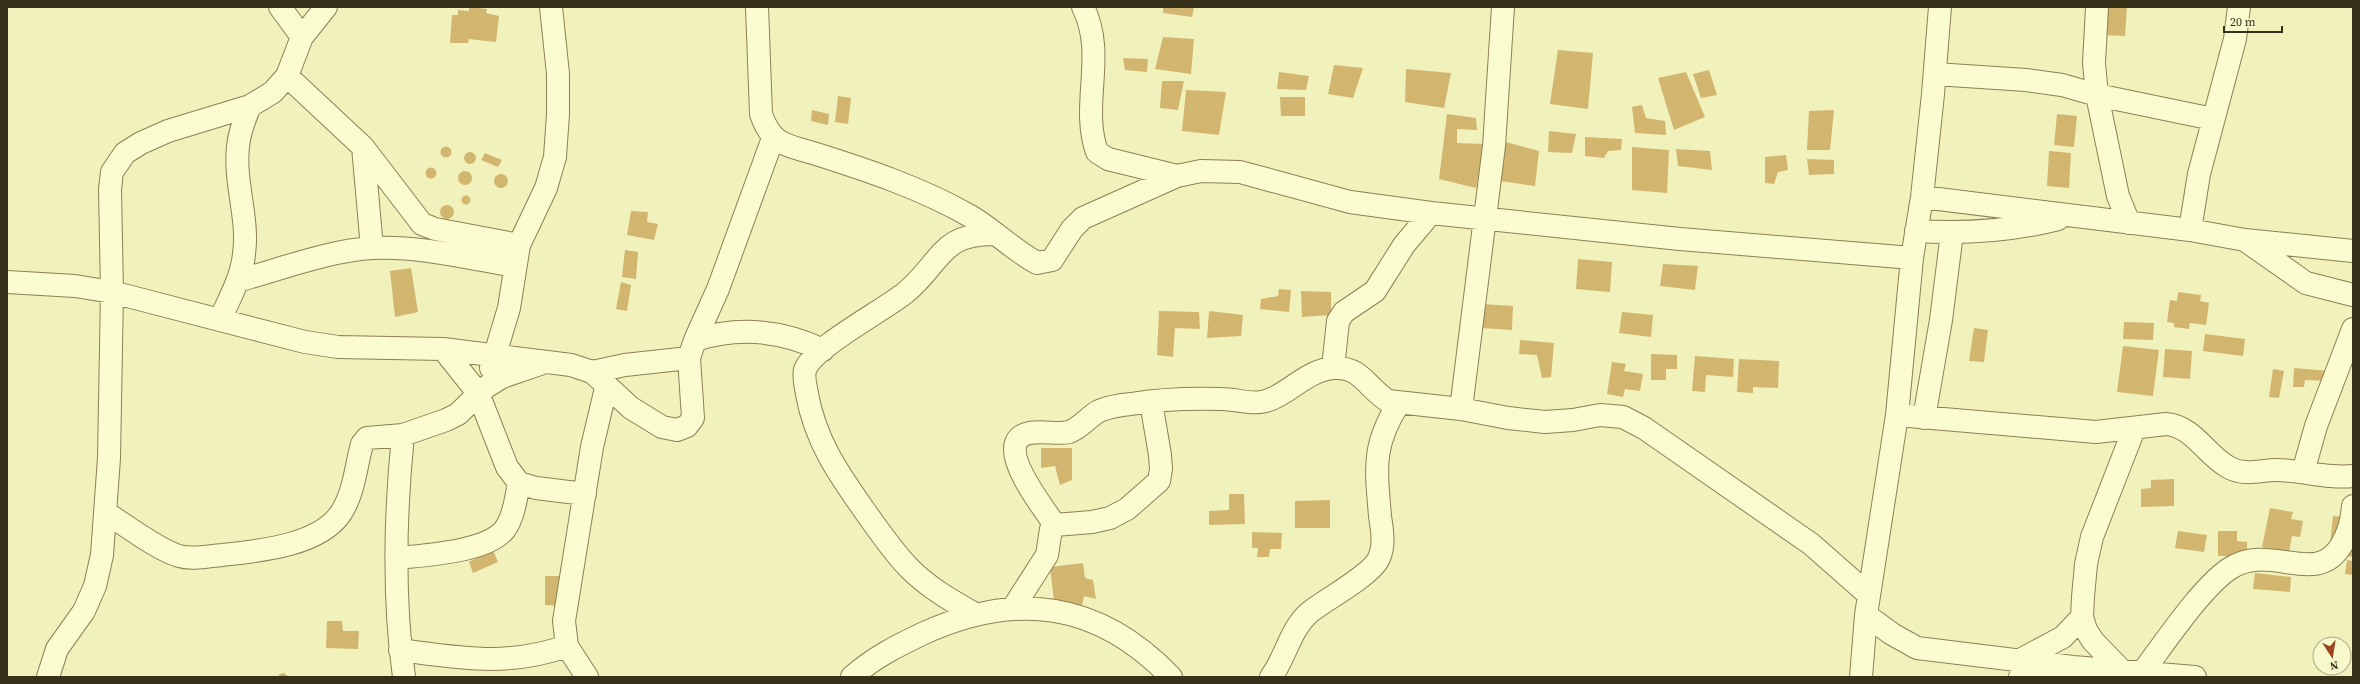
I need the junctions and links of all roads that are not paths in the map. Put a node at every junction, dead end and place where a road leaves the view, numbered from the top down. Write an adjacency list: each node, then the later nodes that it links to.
1 (280, 7): 10 (street)
2 (326, 7): 10 (street)
3 (551, 7): 31 (street)
4 (757, 7): 16 (street)
5 (1083, 7): 18 (street)
6 (1503, 7): 22 (street)
7 (1940, 7): 11 (street)
8 (2097, 7): 13 (street)
9 (2239, 7): 15 (street)
10 (302, 37): 12 (street)
11 (1935, 74): 13 (street); 19 (street)
12 (287, 76): 14 (street); 17 (street)
13 (2097, 95): 15 (street); 23 (street)
14 (250, 106): 33 (street); 35 (street)
15 (2213, 119): 24 (street)
16 (773, 138): 27 (street); 40 (street)
17 (363, 147): 29 (street); 31 (street)
18 (1177, 176): 20 (street); 27 (street)
19 (1922, 197): 21 (street); 25 (street)
20 (1431, 213): 22 (street); 44 (street)
21 (2069, 216): 23 (street); 26 (street)
22 (1485, 218): 32 (street); 49 (street)
23 (2129, 223): 24 (street)
24 (2190, 230): 28 (street)
25 (1916, 231): 26 (street); 32 (street)
26 (1952, 233): 51 (street)
27 (996, 234): 41 (street)
28 (2245, 240): 30 (street); 36 (street)
29 (372, 248): 31 (street); 33 (street)
30 (2353, 250)
31 (517, 256): 42 (street)
32 (1912, 258): 50 (street)
33 (237, 281): 37 (street)
34 (7, 282): 35 (street)
35 (112, 292): 37 (street); 59 (street)
36 (2353, 295)
37 (220, 320): 39 (street)
38 (2353, 329): 54 (street)
39 (443, 349): 42 (street); 46 (street)
40 (692, 349): 41 (street); 45 (street); 45 (street)
41 (823, 350): 64 (street)
42 (496, 354): 43 (street); 46 (street)
43 (544, 363): 45 (street); 46 (street)
44 (1333, 368): 47 (street); 48 (street)
45 (599, 380): 57 (street)
46 (482, 390): 53 (street); 56 (street)
47 (1152, 402): 60 (street); 60 (street)
48 (1399, 403): 49 (street); 75 (street)
49 (1462, 409): 62 (street)
50 (1896, 415): 51 (street); 62 (street)
51 (1924, 418): 52 (street)
52 (2134, 429): 54 (street); 65 (street)
53 (403, 435): 59 (street); 61 (street)
54 (2303, 472): 55 (street)
55 (2353, 476)
56 (519, 483): 57 (street); 61 (street)
57 (585, 494): 66 (street)
58 (2353, 506): 69 (street)
59 (106, 513): 70 (street)
60 (1055, 525): 63 (street)
61 (398, 558): 67 (street)
62 (1867, 605): 68 (street); 76 (street)
63 (1013, 608): 64 (street); 74 (street)
64 (975, 614): 73 (street)
65 (2082, 617): 68 (street); 69 (street)
66 (567, 646): 67 (street); 72 (street)
67 (400, 650): 71 (street)
68 (2021, 668): 69 (street)
69 (2131, 672): 77 (street)
70 (48, 677)
71 (404, 677)
72 (587, 677)
73 (852, 677)
74 (1171, 677)
75 (1271, 677)
76 (1861, 677)
77 (2194, 677)

